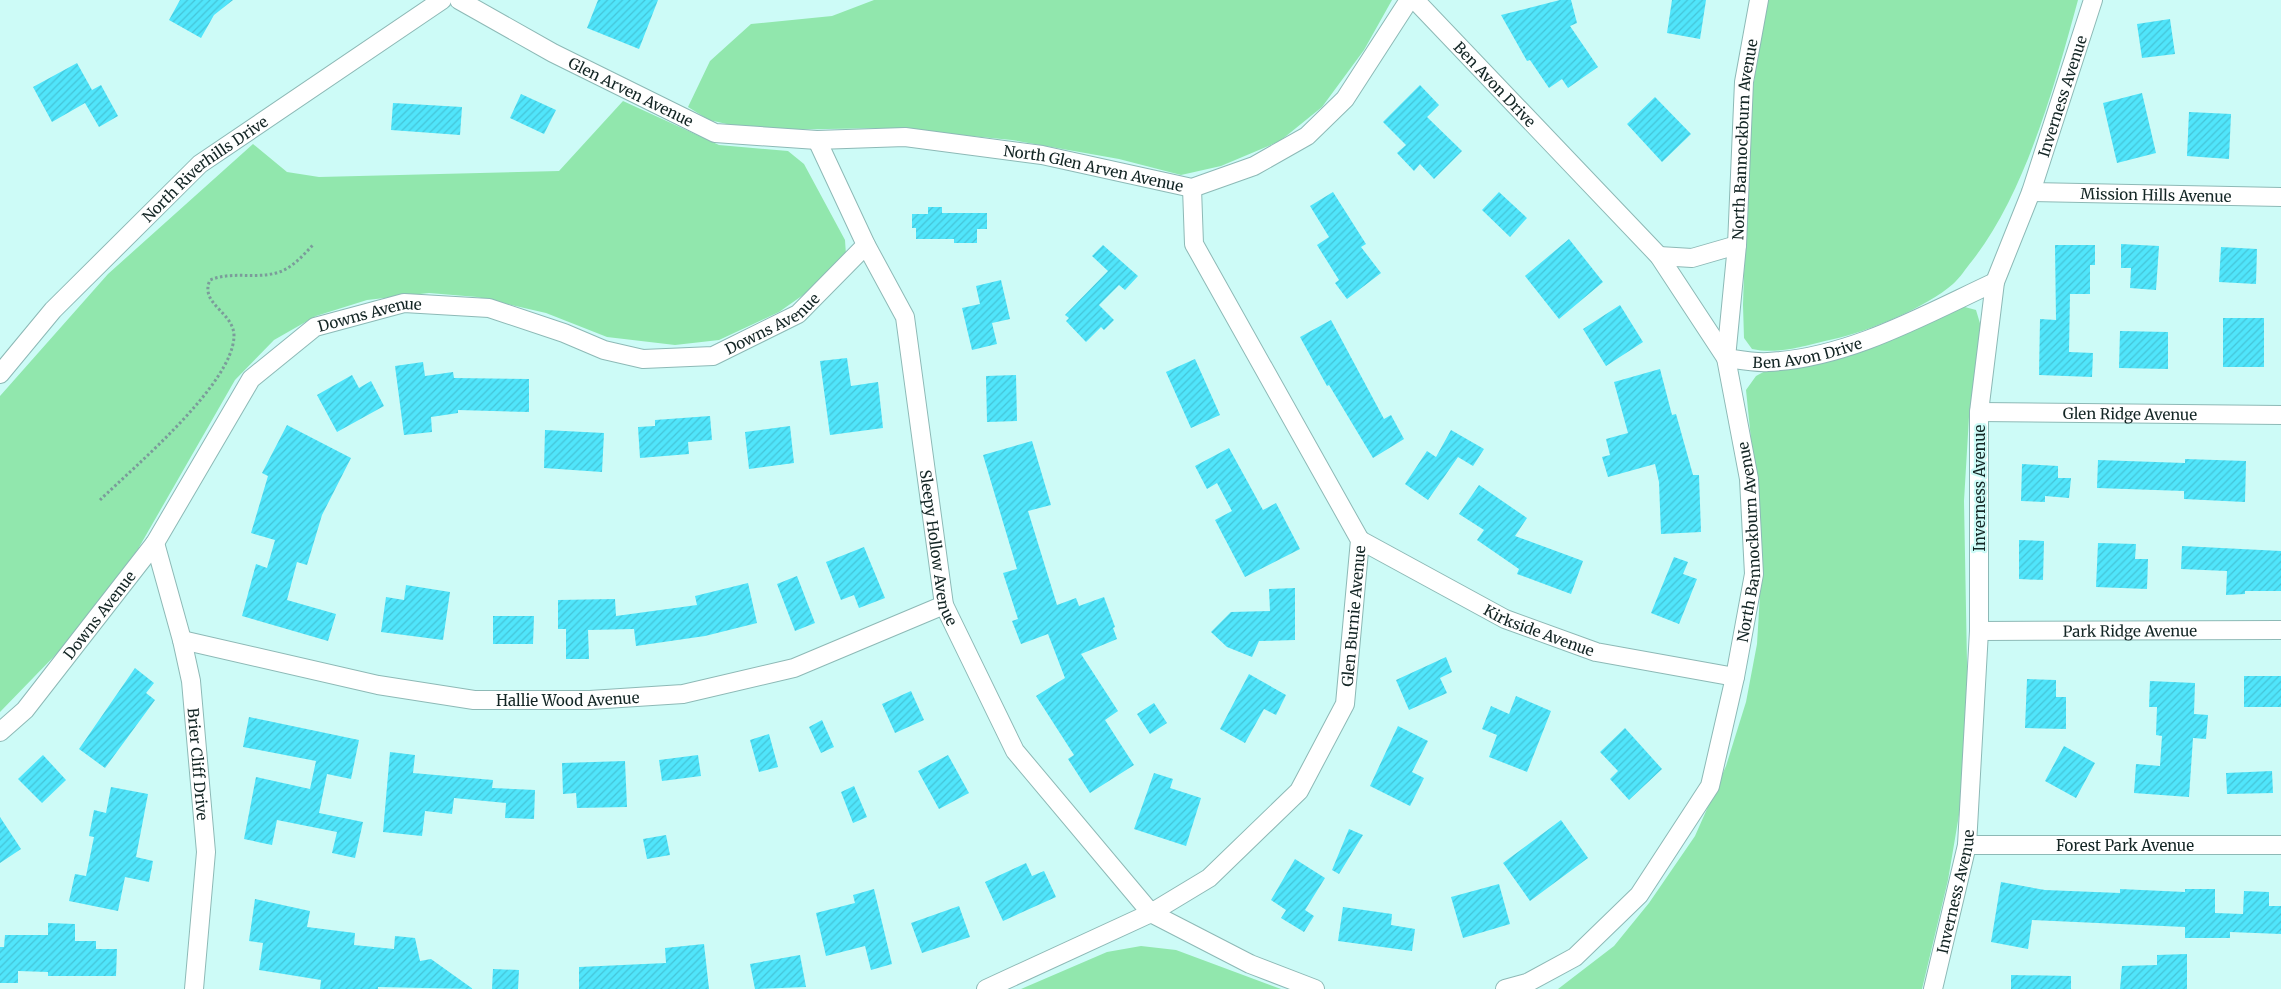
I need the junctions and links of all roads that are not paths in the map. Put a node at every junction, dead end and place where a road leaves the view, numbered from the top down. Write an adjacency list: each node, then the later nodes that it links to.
1 (442, 0): 16 (street, North Riverhills Drive)
2 (459, 0): 7 (street, Glen Arven Avenue)
3 (1409, 0): 8 (street, North Glen Arven Avenue)
4 (1415, 0): 13 (street, Ben Avon Drive)
5 (1759, 0): 12 (street, North Bannockburn Avenue)
6 (2092, 0): 9 (street, Inverness Avenue)
7 (817, 140): 8 (street, North Glen Arven Avenue); 11 (street, Sleepy Hollow Avenue)
8 (1192, 188): 19 (street, Glen Burnie Avenue)
9 (2031, 192): 10 (street, Mission Hills Avenue); 14 (street, Inverness Avenue)
10 (2281, 197)
11 (866, 245): 20 (street, Downs Avenue); 21 (street, Sleepy Hollow Avenue)
12 (1737, 245): 13 (street); 15 (street, North Bannockburn Avenue)
13 (1658, 256): 15 (street, Ben Avon Drive)
14 (1995, 282): 15 (street, Ben Avon Drive); 17 (street, Inverness Avenue)
15 (1726, 358): 25 (street, North Bannockburn Avenue)
16 (0, 374)
17 (1979, 412): 18 (street, Glen Ridge Avenue); 23 (street, Inverness Avenue)
18 (2281, 415)
19 (1360, 540): 25 (street, Kirkside Avenue); 29 (street, Glen Burnie Avenue)
20 (155, 544): 24 (street, Brier Cliff Drive); 26 (street, Downs Avenue)
21 (944, 605): 24 (street, Hallie Wood Avenue); 29 (street, Sleepy Hollow Avenue)
22 (2281, 630): 23 (street, Park Ridge Avenue)
23 (1979, 631): 27 (street, Inverness Avenue)
24 (182, 640): 30 (street, Brier Cliff Drive)
25 (1735, 677): 33 (street, North Bannockburn Avenue)
26 (0, 732)
27 (1967, 845): 28 (street, Forest Park Avenue); 34 (street, Inverness Avenue)
28 (2281, 845)
29 (1151, 913): 31 (street); 32 (street)
30 (194, 989)
31 (986, 989)
32 (1315, 989)
33 (1505, 989)
34 (1933, 989)

